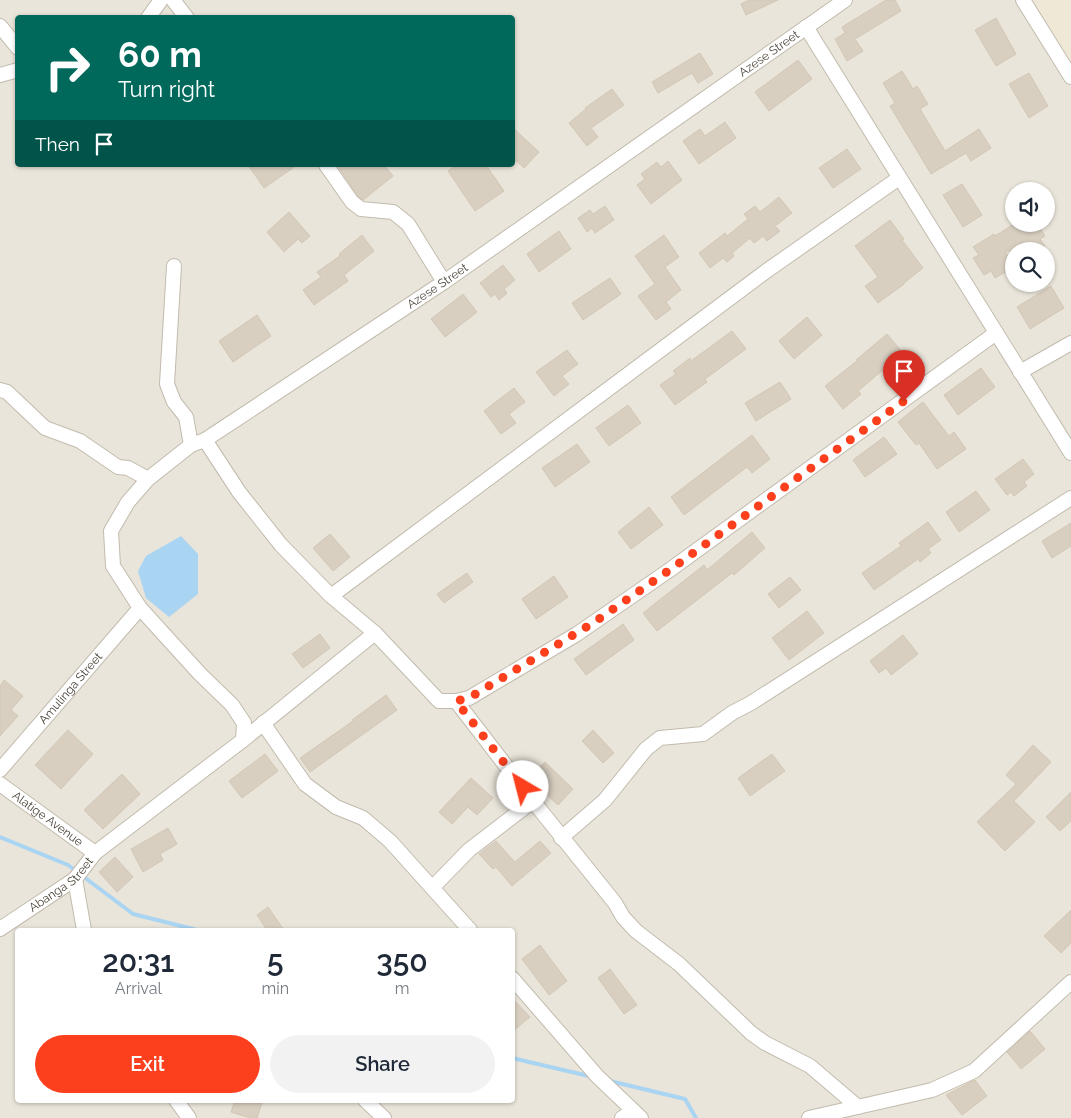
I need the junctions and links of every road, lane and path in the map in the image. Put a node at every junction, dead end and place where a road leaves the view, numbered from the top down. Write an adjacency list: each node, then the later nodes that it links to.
1 (161, 0): 5 (street)
2 (174, 0): 6 (street)
3 (845, 0): 8 (street, Azese Street)
4 (1023, 0): 12 (street)
5 (150, 15)
6 (184, 15)
7 (0, 26): 9 (street)
8 (806, 27): 14 (street); 16 (street, Azese Street)
9 (15, 44)
10 (15, 71): 11 (street)
11 (0, 76)
12 (1071, 77)
13 (327, 167): 16 (street)
14 (899, 178): 17 (street); 25 (street)
15 (174, 266): 21 (street)
16 (444, 282): 21 (street, Azese Street)
17 (996, 334): 19 (street); 28 (street)
18 (1071, 343): 19 (street)
19 (1020, 372): 22 (street)
20 (0, 390): 23 (street)
21 (198, 442): 23 (street, Azese Street); 25 (street)
22 (1071, 453)
23 (148, 479): 26 (street, Azese Street)
24 (1071, 498): 34 (street)
25 (331, 596): 27 (street)
26 (140, 608): 30 (street, Azese Street); 31 (street, Amulinga Street)
27 (375, 633): 28 (street); 29 (street, Abanga Street)
28 (456, 701): 33 (street)
29 (264, 722): 30 (street, Abanga Street); 37 (street)
30 (243, 740): 35 (street, Abanga Street)
31 (0, 770)
32 (0, 784): 35 (street, Alatige Avenue)
33 (533, 801): 34 (street); 37 (street)
34 (561, 838): 45 (street)
35 (95, 854): 36 (street, Abanga Street)
36 (75, 879): 38 (street); 40 (street, Abanga Street)
37 (433, 887): 39 (street)
38 (84, 928)
39 (468, 928)
40 (0, 929)
41 (515, 981): 46 (street)
42 (1071, 982): 45 (street)
43 (178, 1103): 47 (street)
44 (368, 1103): 48 (street)
45 (858, 1107): 49 (street)
46 (632, 1116)
47 (189, 1118)
48 (384, 1118)
49 (810, 1118)

